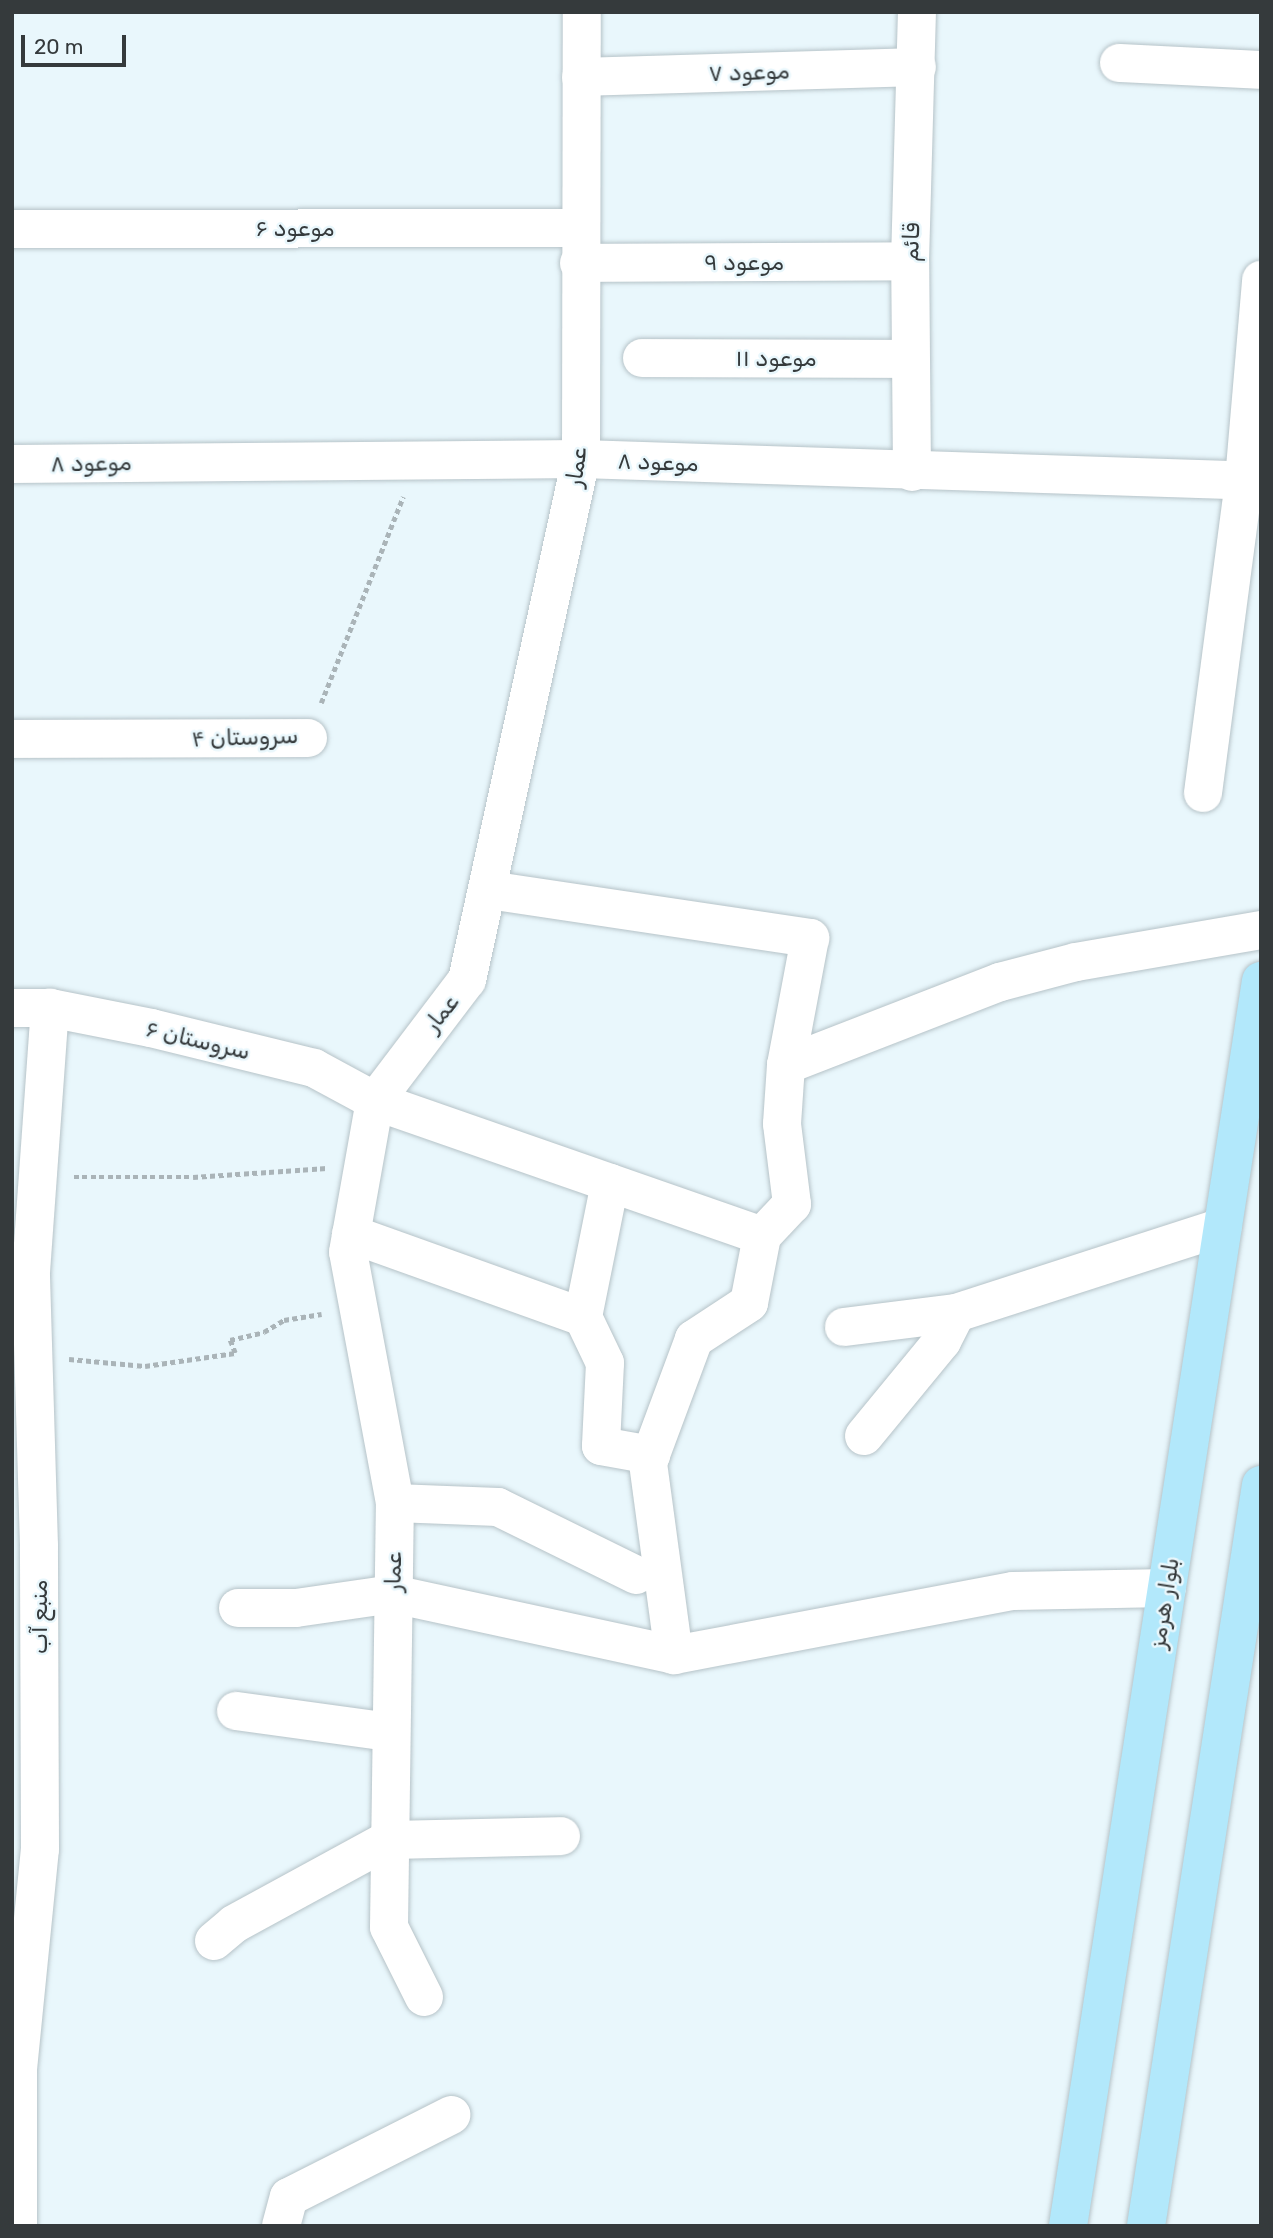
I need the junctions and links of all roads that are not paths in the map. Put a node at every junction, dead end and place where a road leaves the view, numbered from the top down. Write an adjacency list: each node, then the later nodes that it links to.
1 (582, 12): 6 (street, عمار)
2 (917, 12): 4 (street, قائم)
3 (1119, 63): 5 (street)
4 (916, 67): 6 (street, موعود ۷); 9 (street, قائم)
5 (1261, 70)
6 (581, 77): 8 (street, عمار)
7 (12, 229): 8 (street, موعود ۶)
8 (579, 245): 9 (street, موعود ۹); 13 (street, عمار)
9 (910, 261): 12 (street, قائم)
10 (1261, 280): 16 (street)
11 (642, 358): 12 (street, موعود ۱۱)
12 (910, 359): 15 (street, قائم)
13 (580, 459): 14 (street, موعود ۸); 15 (street, موعود ۸); 20 (street, عمار)
14 (12, 464)
15 (912, 472): 16 (street, موعود ۸)
16 (1253, 481): 19 (street)
17 (307, 738): 18 (street, سروستان ۴)
18 (12, 739)
19 (1203, 793)
20 (489, 890): 25 (street); 26 (street, عمار)
21 (1261, 930): 25 (street)
22 (1261, 981): 28 (main road, بلوار هرمز)
23 (12, 1008): 24 (street, سروستان ۶)
24 (50, 1008): 26 (street, سروستان ۶); 31 (street, منبع آب)
25 (786, 1065): 30 (street)
26 (375, 1101): 27 (street, سروستان ۶); 29 (street, عمار)
27 (610, 1183): 30 (street, سروستان ۶); 33 (street)
28 (1222, 1227): 32 (street); 40 (main road, بلوار هرمز)
29 (351, 1234): 33 (street); 38 (street, عمار)
30 (762, 1236): 36 (street)
31 (22, 1272): 48 (street, منبع آب)
32 (956, 1313): 34 (street); 35 (street)
33 (583, 1317): 36 (street)
34 (844, 1327)
35 (864, 1436)
36 (651, 1455): 43 (street)
37 (1261, 1485): 56 (main road)
38 (395, 1503): 39 (street); 41 (street, عمار)
39 (636, 1575)
40 (1167, 1588): 43 (street); 54 (main road, بلوار هرمز)
41 (393, 1594): 42 (street); 43 (street); 45 (street, عمار)
42 (238, 1608)
43 (674, 1655)
44 (236, 1711): 45 (street)
45 (390, 1732): 47 (street, عمار)
46 (561, 1836): 47 (street)
47 (388, 1840): 49 (street); 50 (street, عمار)
48 (21, 1928): 51 (street, منبع آب)
49 (214, 1941)
50 (424, 1997)
51 (15, 2069): 53 (street, منبع آب)
52 (452, 2115): 55 (street)
53 (15, 2206)
54 (1064, 2224)
55 (281, 2226)
56 (1146, 2226)

